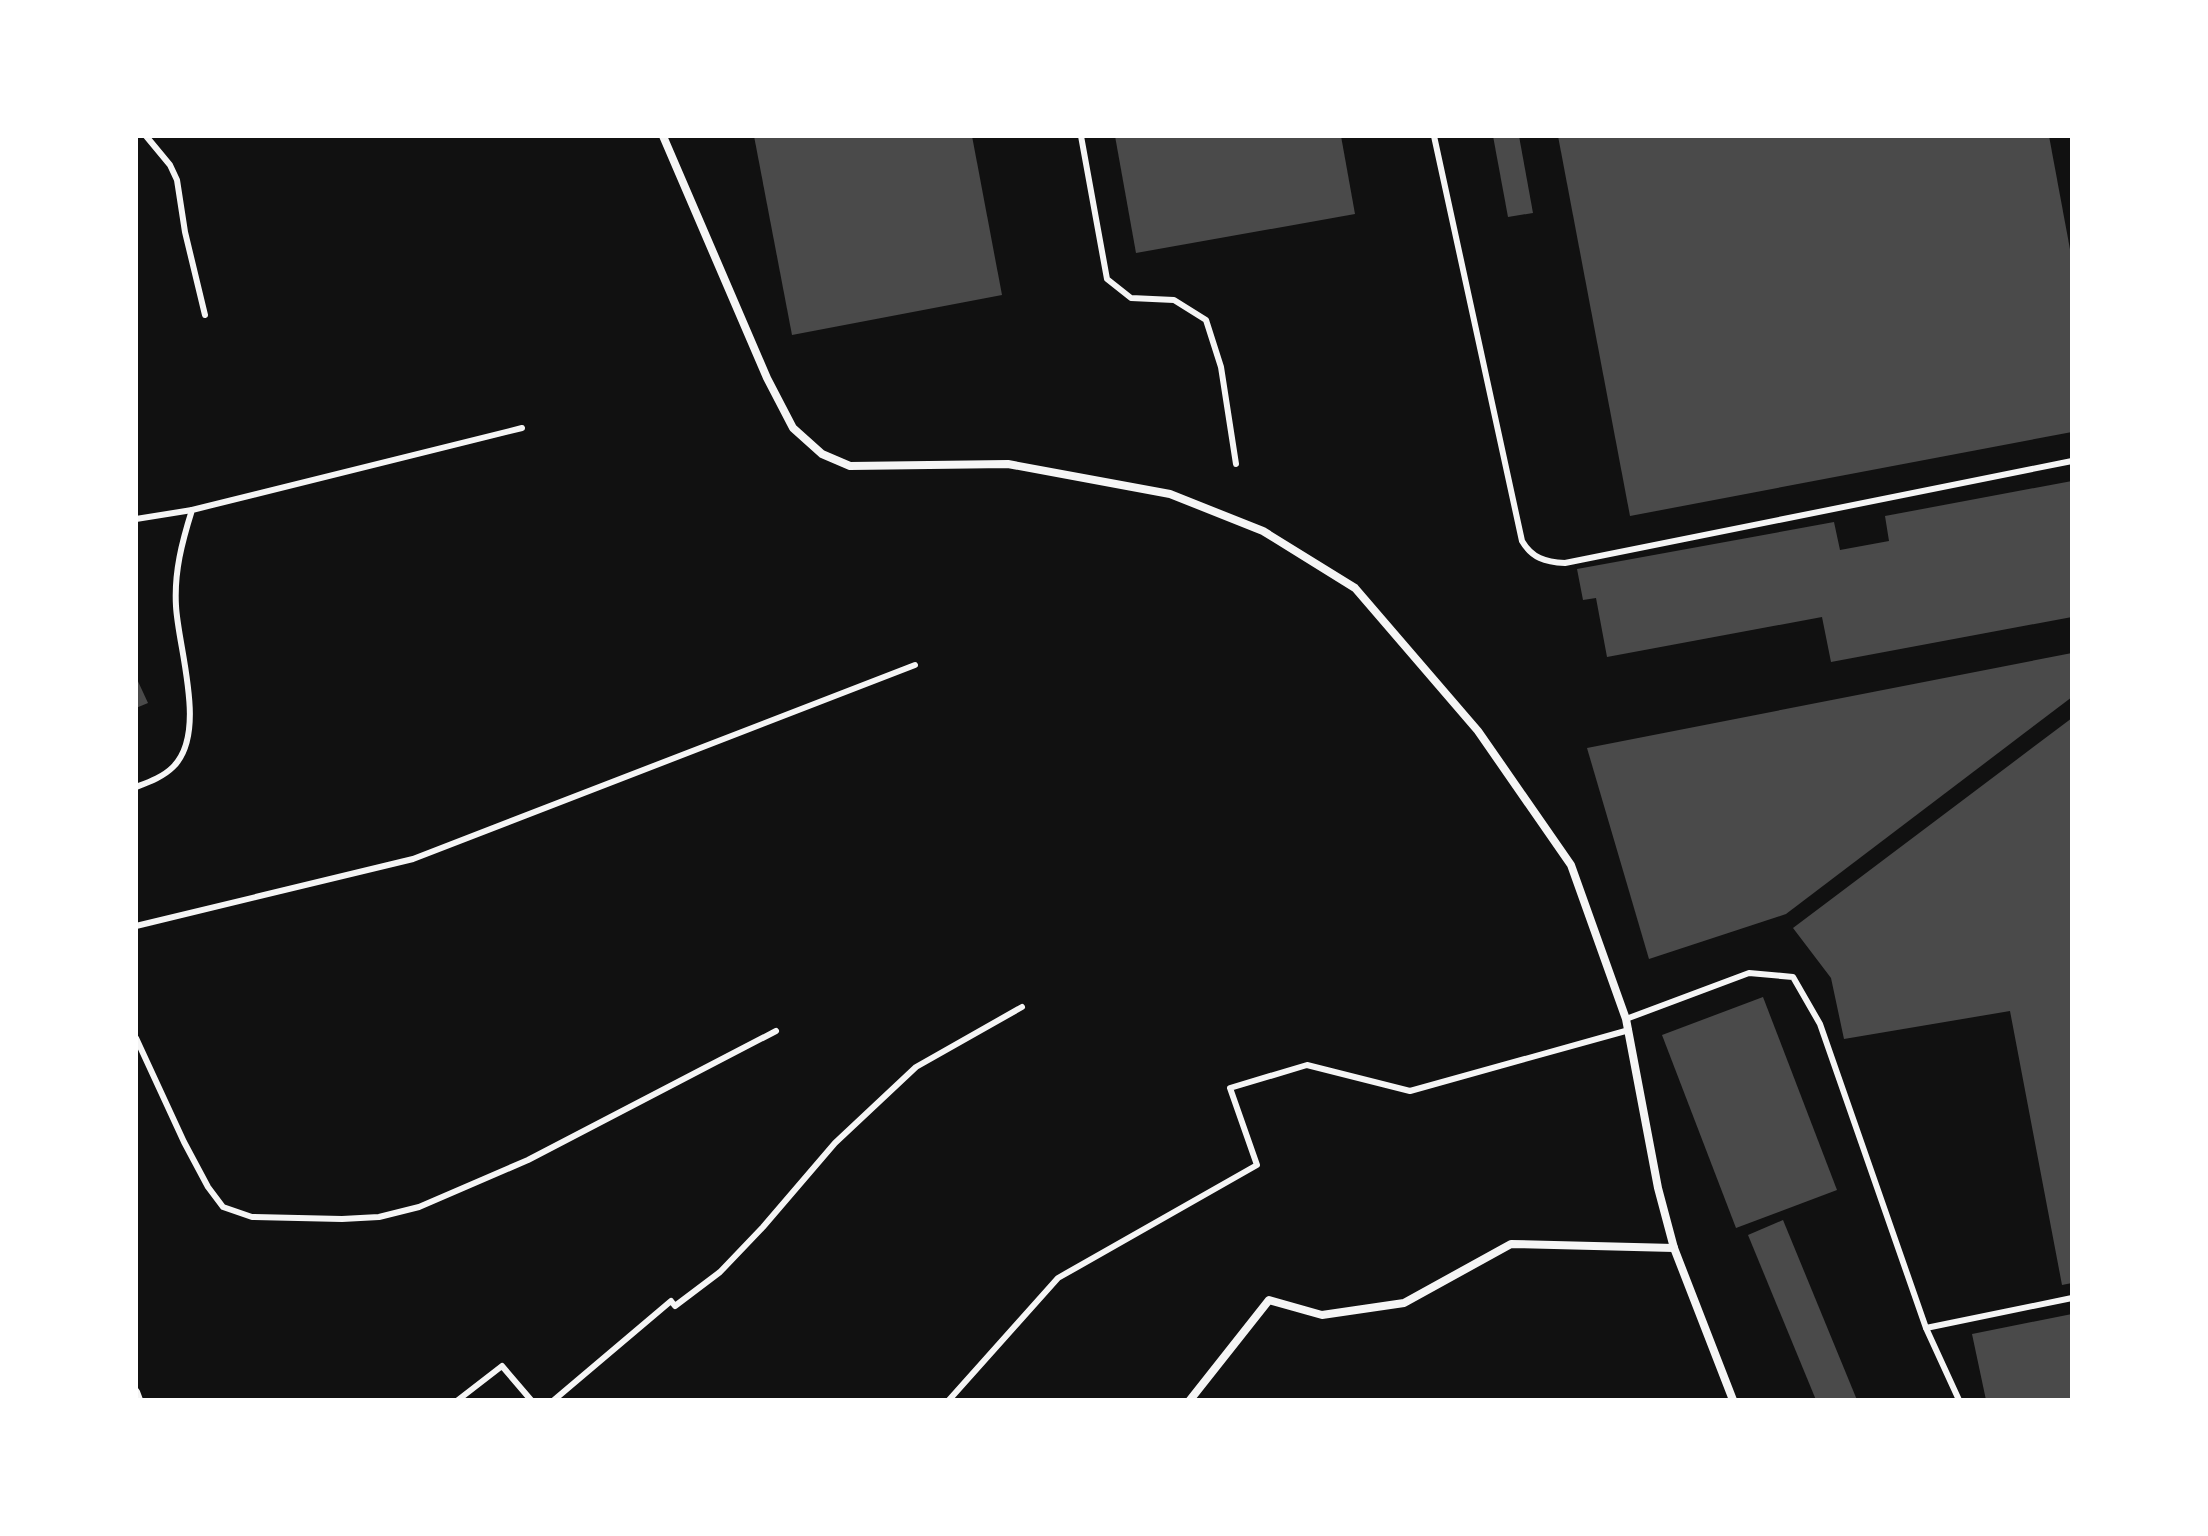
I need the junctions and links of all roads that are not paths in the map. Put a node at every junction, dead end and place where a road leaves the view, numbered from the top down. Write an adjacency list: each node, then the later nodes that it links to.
1 (146, 136): 5 (lane)
2 (663, 136): 15 (street)
3 (1081, 136): 8 (lane)
4 (1434, 136): 7 (lane)
5 (205, 315)
6 (522, 428): 9 (lane)
7 (2072, 461)
8 (1236, 464)
9 (192, 510): 10 (lane); 12 (lane)
10 (136, 519)
11 (915, 665): 13 (lane)
12 (136, 787)
13 (136, 926)
14 (1022, 1007): 26 (lane)
15 (1626, 1019): 16 (street); 21 (lane)
16 (1629, 1030): 19 (street); 27 (lane)
17 (776, 1031): 18 (lane)
18 (136, 1038)
19 (1674, 1248): 28 (street); 29 (street)
20 (2072, 1298): 21 (lane)
21 (1926, 1328): 30 (lane)
22 (136, 1392): 23 (street)
23 (139, 1400)
24 (458, 1400): 25 (lane)
25 (531, 1400)
26 (554, 1400)
27 (949, 1400)
28 (1190, 1400)
29 (1733, 1400)
30 (1959, 1400)

